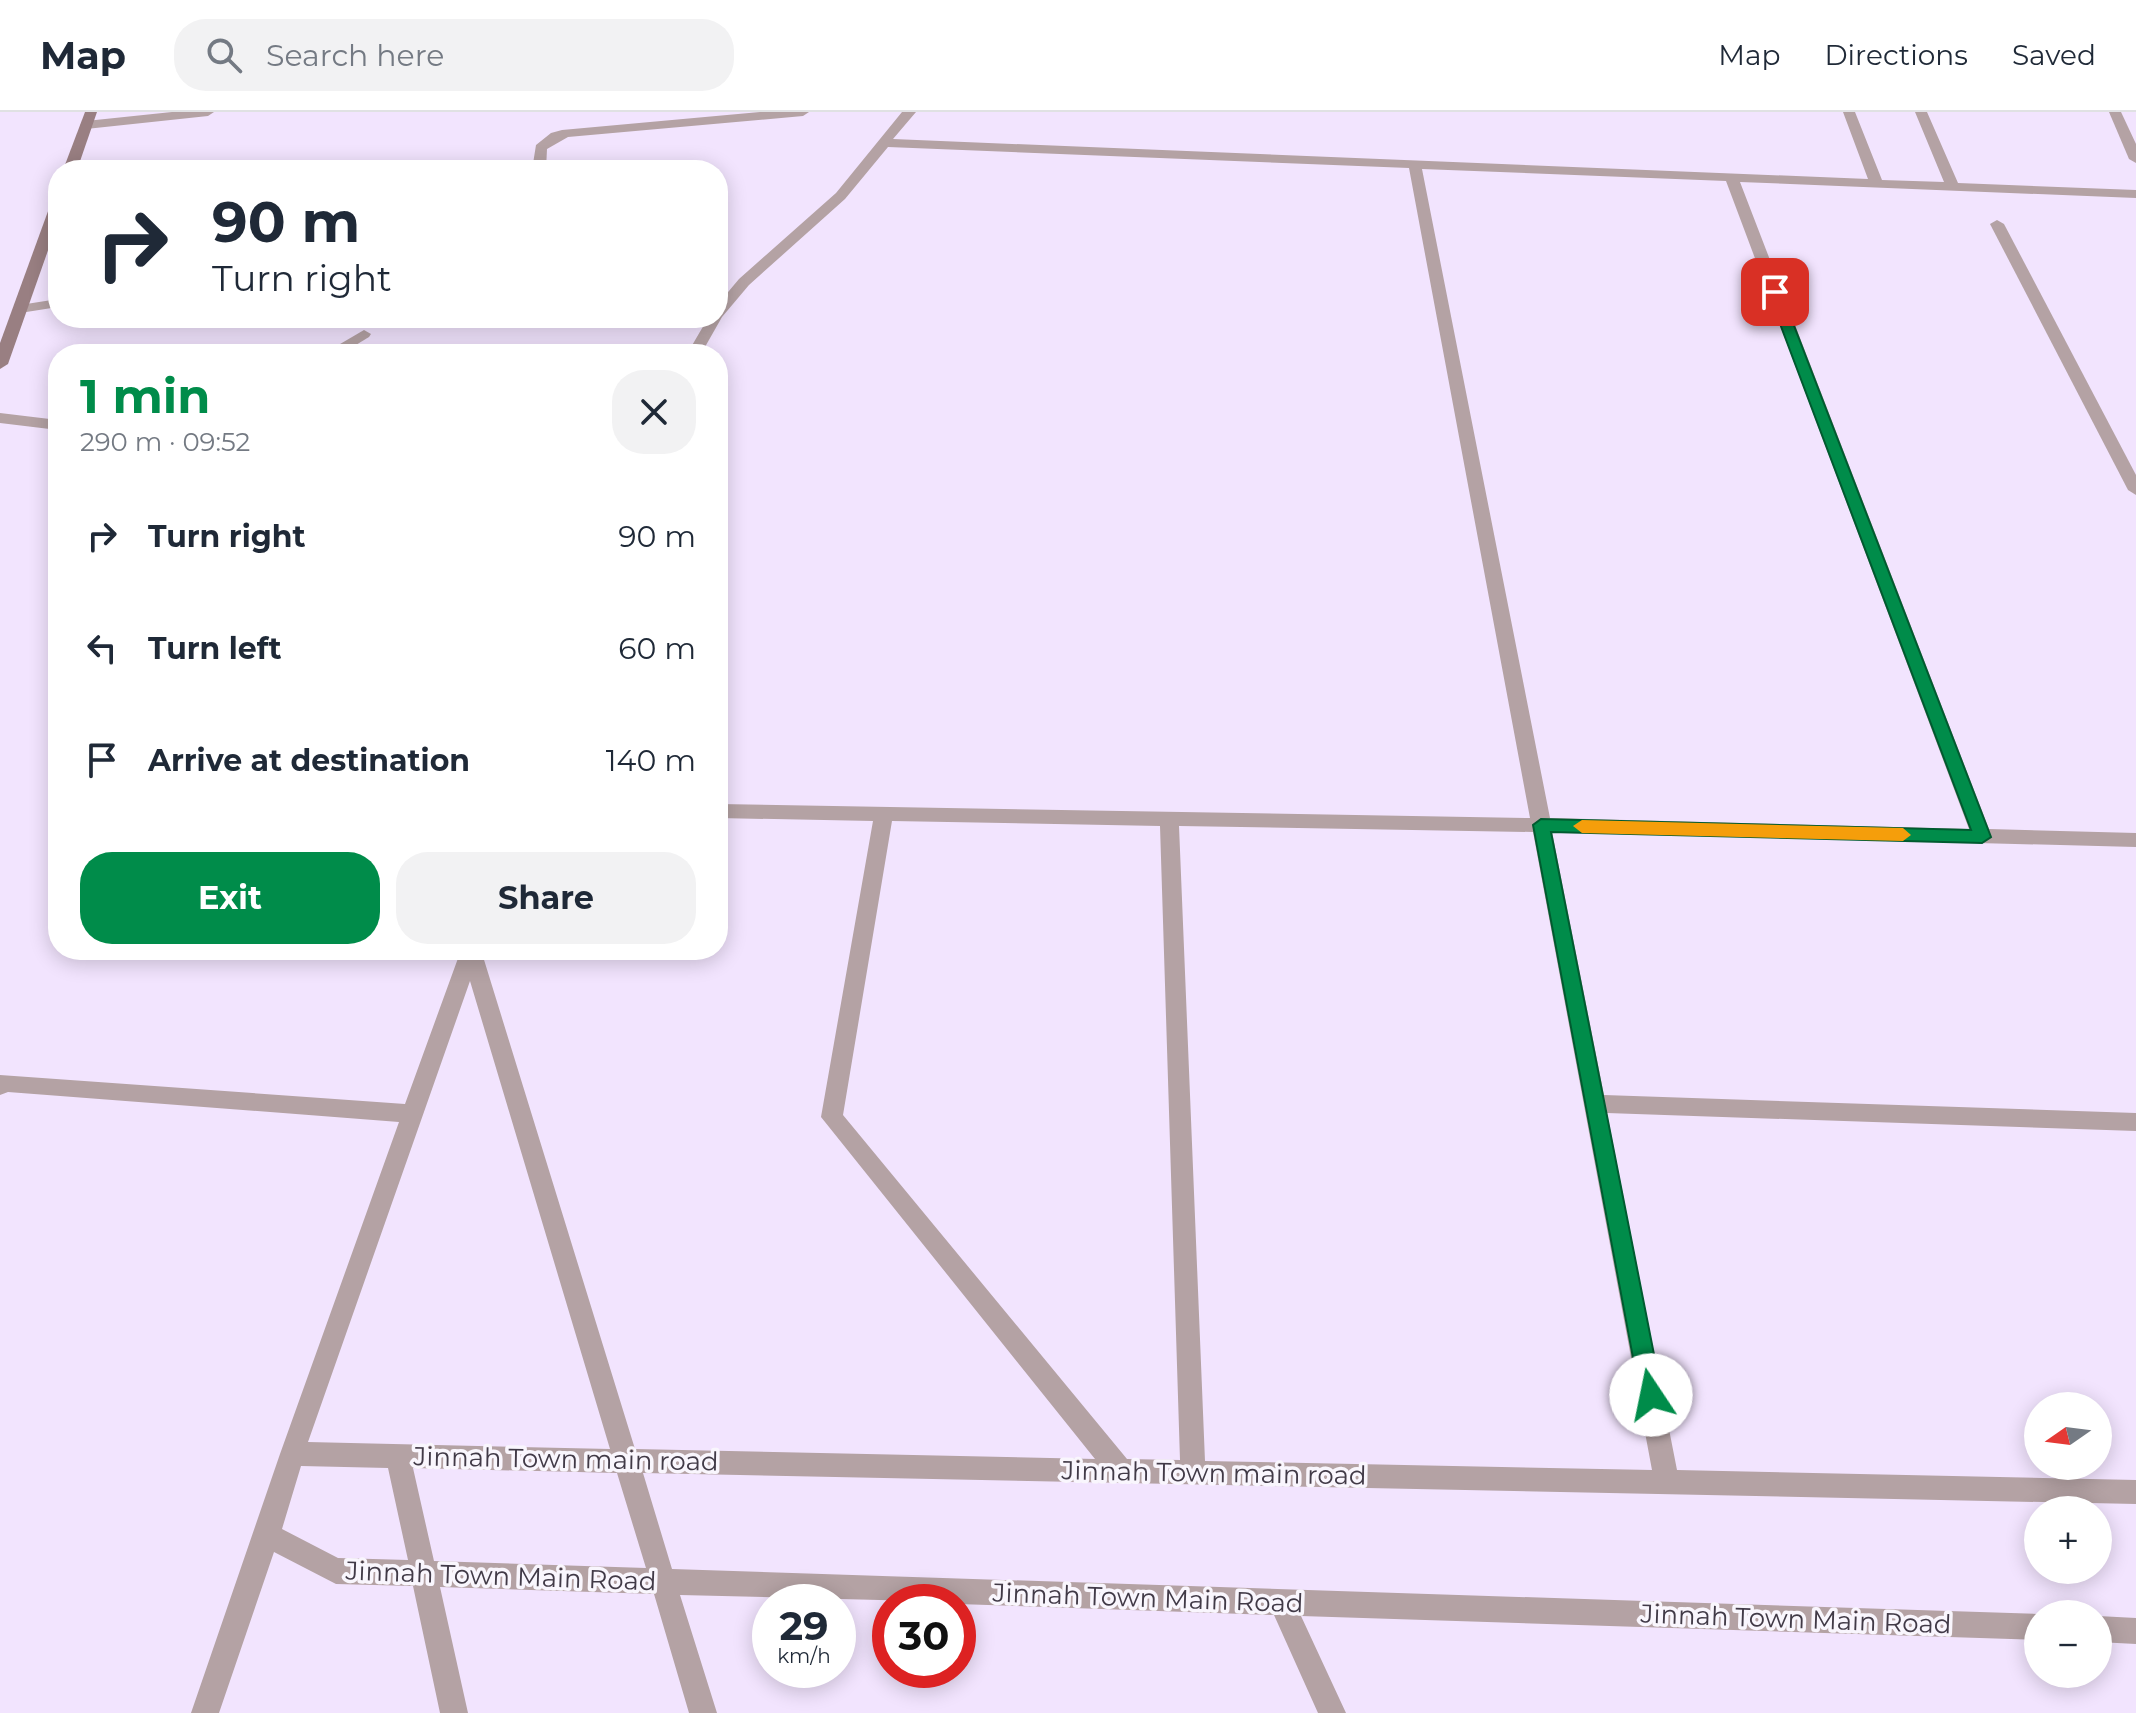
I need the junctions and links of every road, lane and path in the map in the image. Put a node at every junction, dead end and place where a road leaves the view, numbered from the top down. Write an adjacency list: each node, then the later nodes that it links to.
1 (208, 112): 7 (street)
2 (803, 112): 11 (street)
3 (910, 112): 8 (street)
4 (1849, 112): 14 (street)
5 (1921, 112): 15 (street)
6 (2115, 112): 9 (street)
7 (88, 118): 10 (street)
8 (884, 143): 12 (street); 19 (street)
9 (2136, 159)
10 (73, 160)
11 (540, 160)
12 (1415, 165): 13 (street); 31 (street)
13 (1731, 177): 14 (street); 32 (street)
14 (1877, 184): 15 (street)
15 (1953, 187): 16 (street)
16 (2136, 194)
17 (1997, 224): 27 (street)
18 (48, 231): 21 (street)
19 (728, 300)
20 (48, 305): 21 (street)
21 (20, 309): 24 (street)
22 (364, 334): 23 (street)
23 (347, 344)
24 (0, 364)
25 (0, 418): 26 (street)
26 (48, 424)
27 (2136, 490)
28 (728, 811): 29 (street)
29 (884, 814): 30 (street); 43 (street)
30 (1169, 819): 31 (street); 44 (street)
31 (1541, 825): 32 (street); 37 (street)
32 (1982, 837): 33 (street)
33 (2136, 840)
34 (467, 960): 38 (street)
35 (474, 960): 42 (street)
36 (0, 1086): 38 (street)
37 (1595, 1104): 39 (street); 45 (street)
38 (411, 1114): 40 (street)
39 (2136, 1122)
40 (292, 1454): 41 (street, Jinnah Town main road); 47 (street)
41 (398, 1456): 42 (street, Jinnah Town main road); 48 (street)
42 (626, 1460): 43 (street, Jinnah Town main road); 49 (street)
43 (1121, 1471): 44 (street, Jinnah Town main road)
44 (1193, 1472): 45 (street, Jinnah Town main road)
45 (1667, 1482): 46 (street, Jinnah Town main road)
46 (2136, 1492)
47 (267, 1535): 48 (street, Jinnah Town Main Road); 54 (street)
48 (424, 1574): 49 (street, Jinnah Town Main Road); 55 (street)
49 (663, 1582): 50 (street, Jinnah Town Main Road); 56 (street)
50 (1282, 1603): 51 (street, Jinnah Town Main Road); 57 (street)
51 (2024, 1627)
52 (2112, 1630): 53 (street)
53 (2136, 1631)
54 (205, 1713)
55 (454, 1713)
56 (703, 1713)
57 (1332, 1713)

